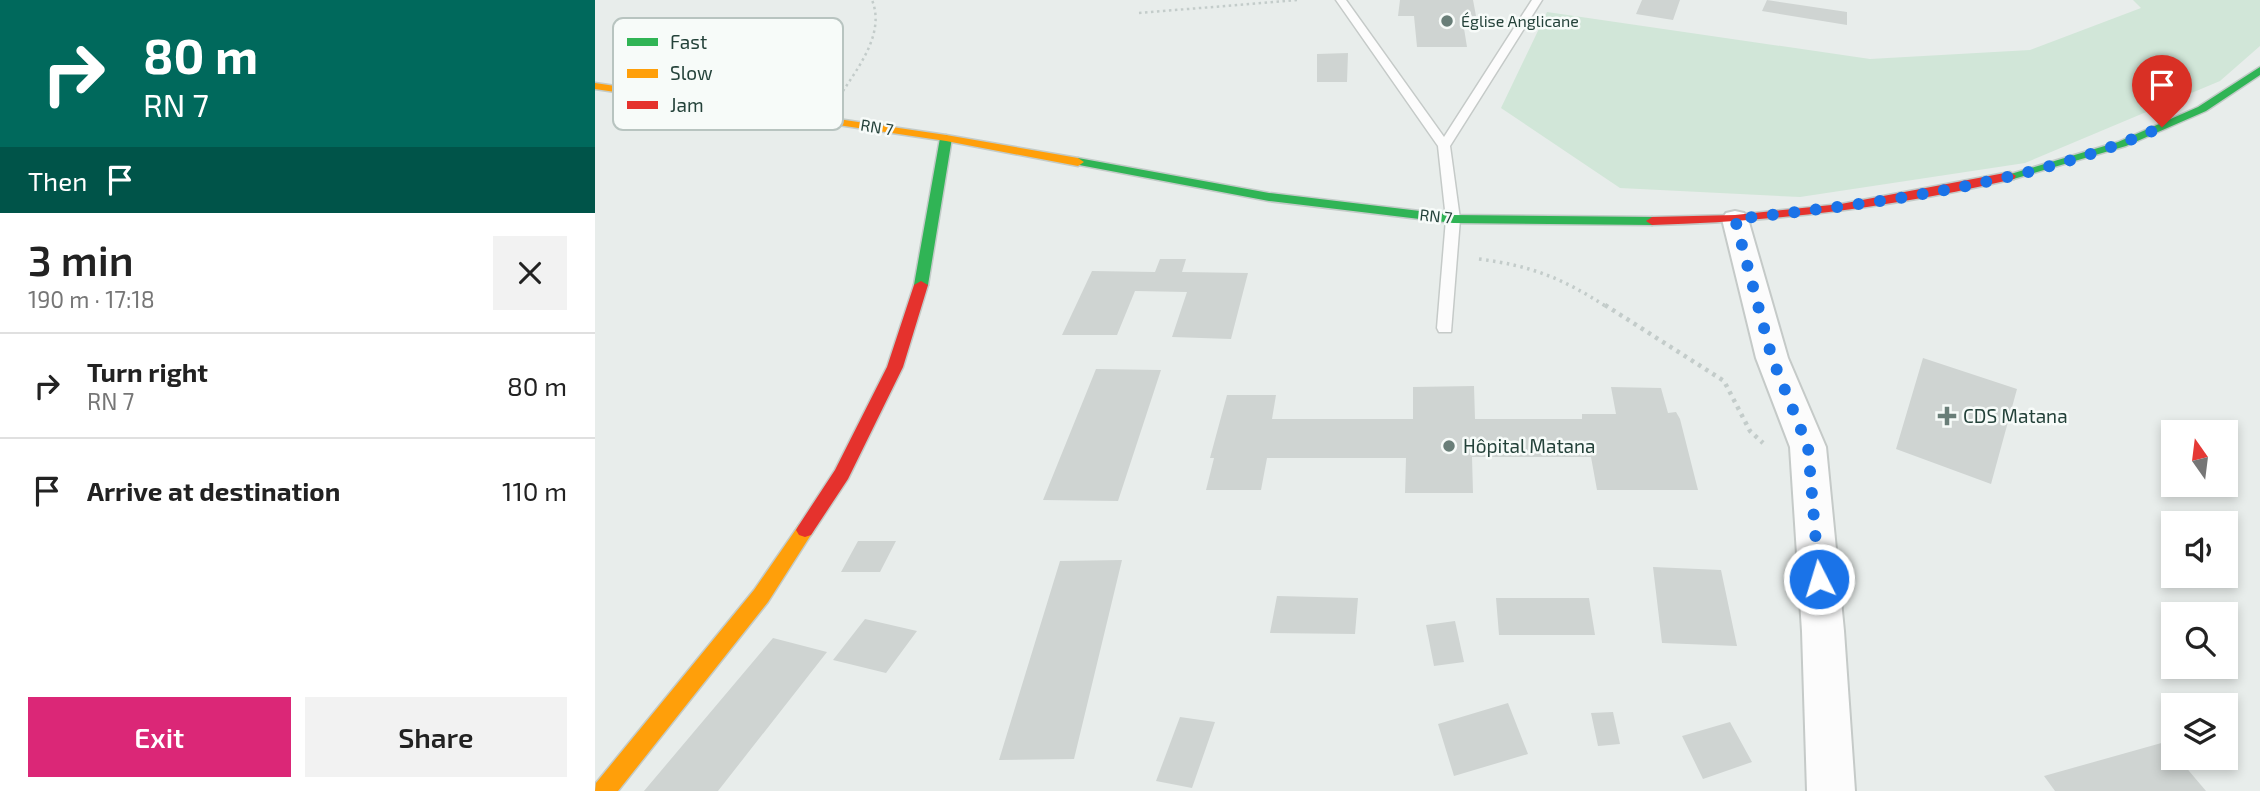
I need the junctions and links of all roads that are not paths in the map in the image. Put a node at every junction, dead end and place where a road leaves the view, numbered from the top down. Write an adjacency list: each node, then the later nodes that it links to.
1 (1341, 0): 8 (lane)
2 (1537, 0): 8 (lane)
3 (2260, 70): 10 (main road, RN 7 / RN 7)
4 (595, 86): 5 (main road, RN 7 / RN 7)
5 (613, 89)
6 (843, 121): 7 (main road, RN 7 / RN 7)
7 (946, 138): 9 (main road, RN 7 / RN 7); 12 (main road)
8 (1444, 146): 9 (lane)
9 (1454, 219): 10 (main road, RN 7 / RN 7); 11 (lane)
10 (1735, 219): 13 (street)
11 (1445, 328)
12 (604, 791)
13 (1831, 791)

